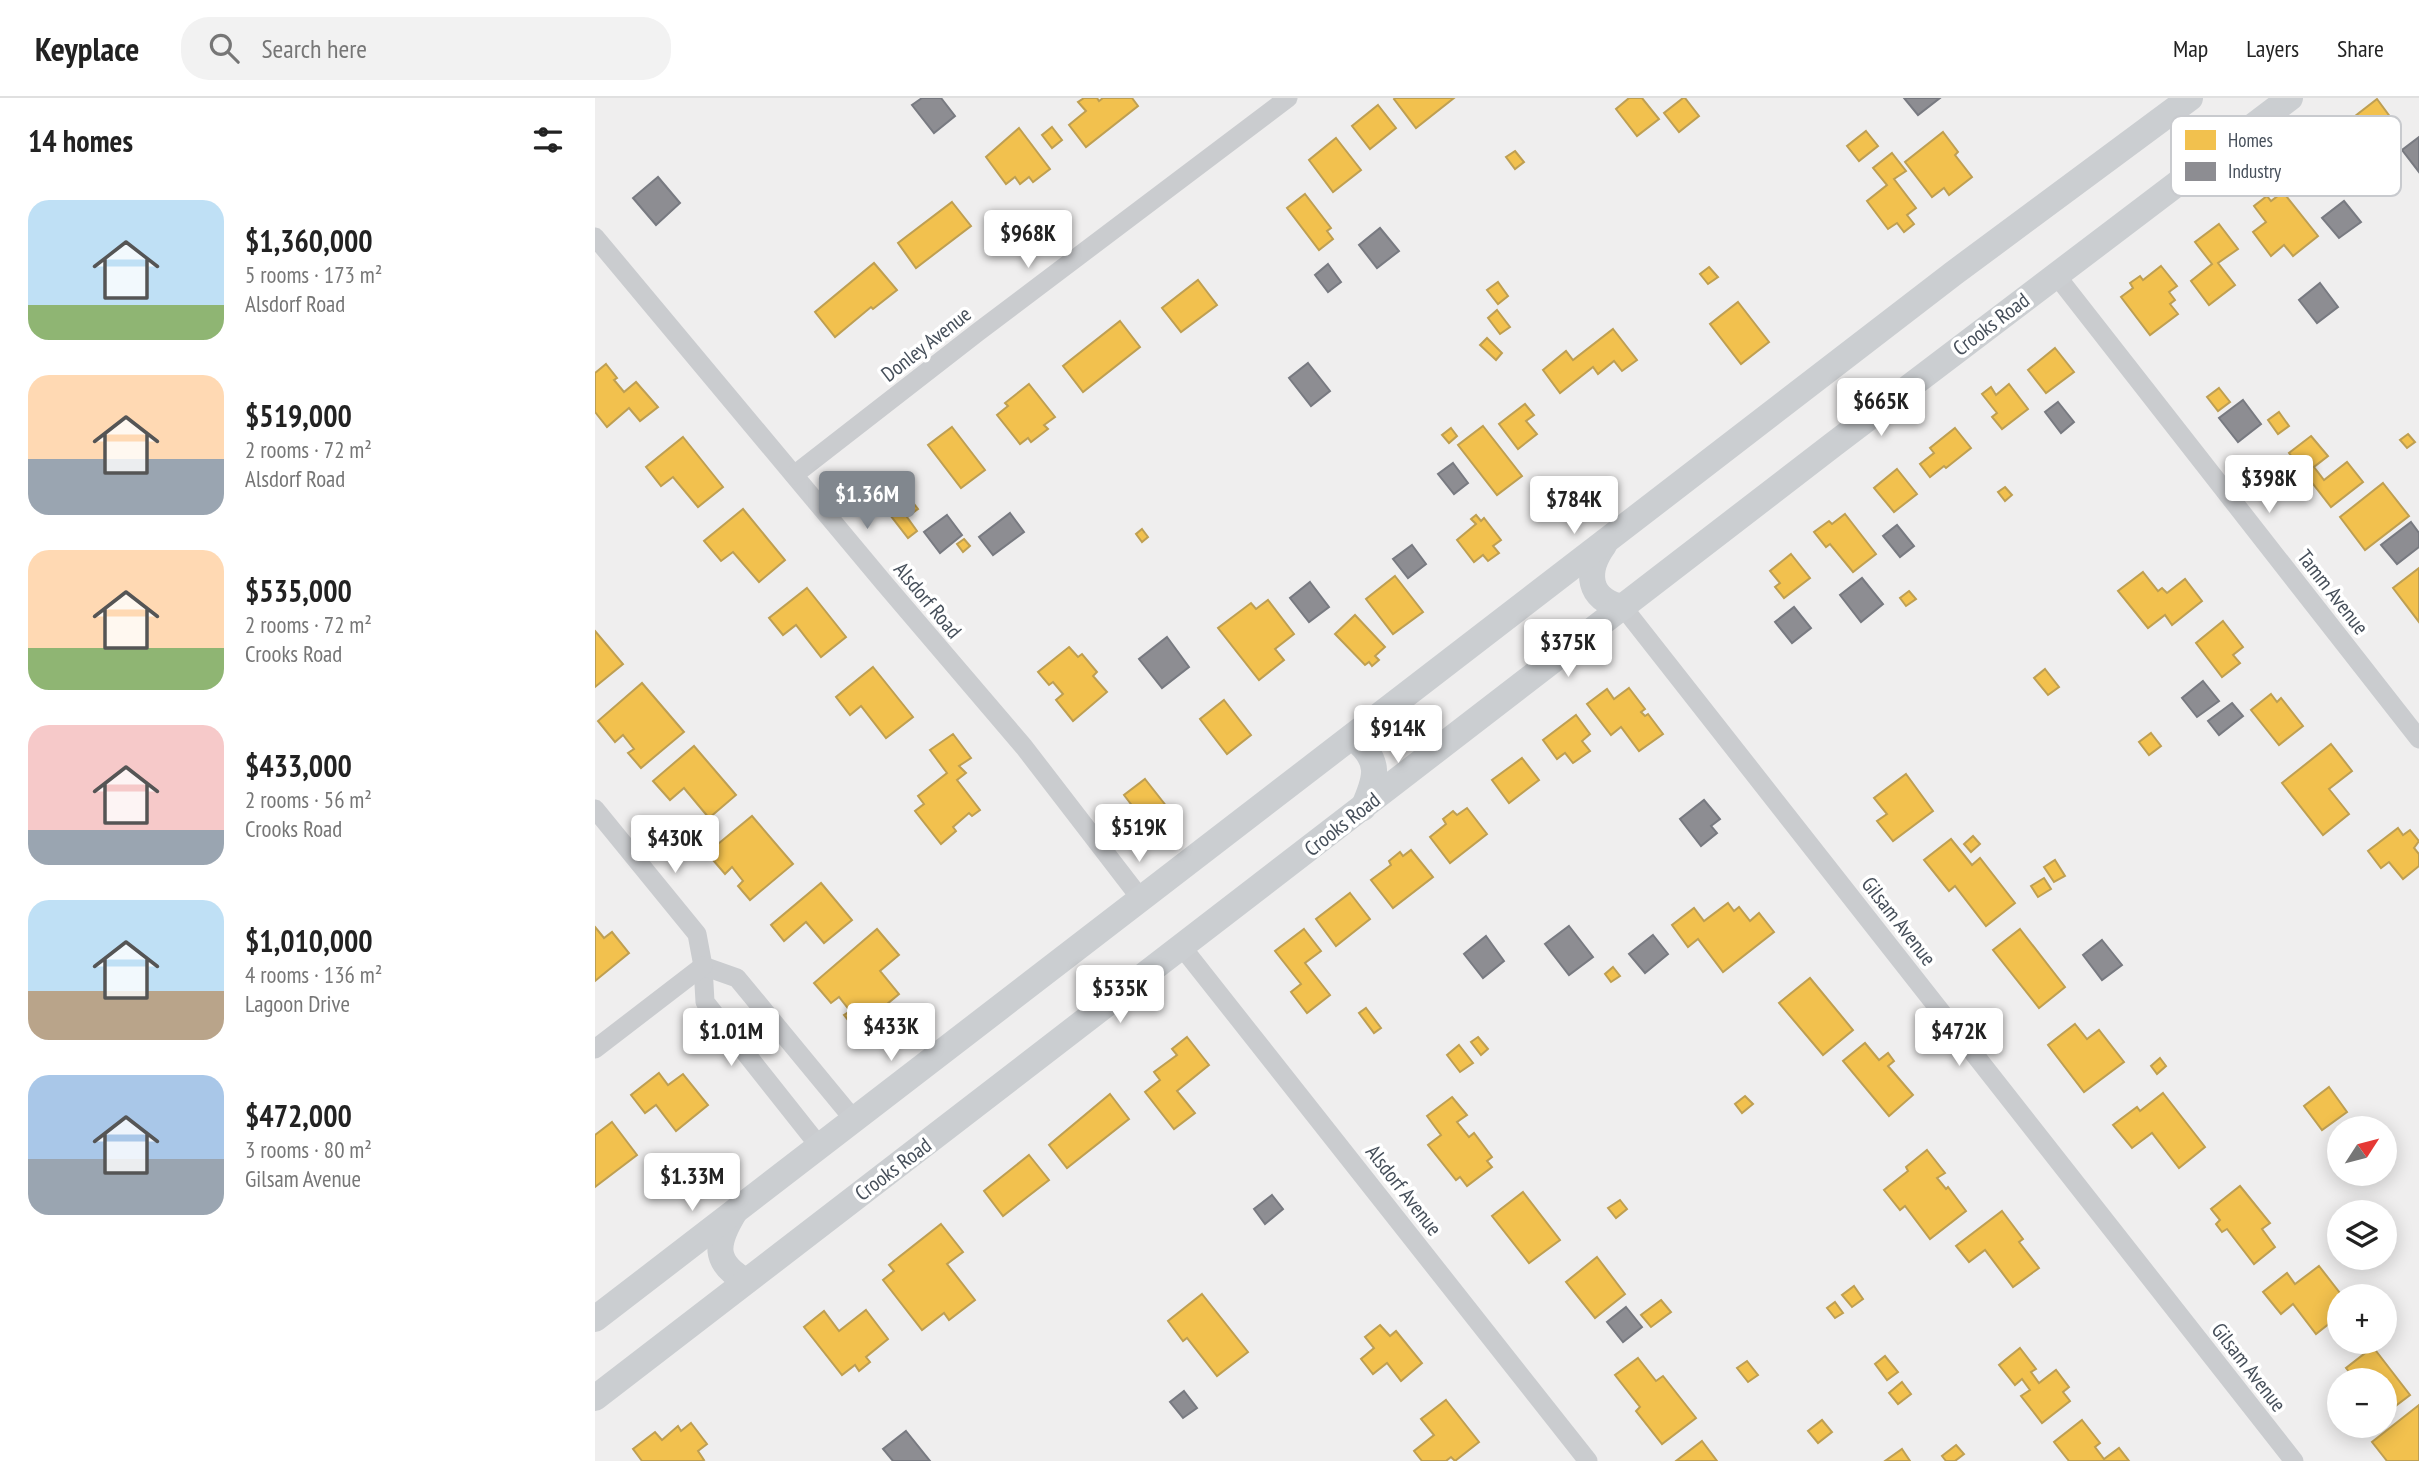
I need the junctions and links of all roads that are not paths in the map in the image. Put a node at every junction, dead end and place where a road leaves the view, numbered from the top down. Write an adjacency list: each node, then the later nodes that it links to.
1 (1288, 98): 8 (street, Donley Avenue)
2 (2190, 98): 9 (main road)
3 (2290, 98): 4 (main road, Crooks Road)
4 (2266, 116)
5 (2171, 188): 7 (main road, Crooks Road)
6 (595, 237): 8 (street, Alsdorf Road)
7 (2056, 275): 10 (main road, Crooks Road); 12 (street, Tamm Avenue)
8 (794, 475): 15 (street, Alsdorf Road)
9 (1607, 541): 10 (main road); 11 (main road)
10 (1623, 607): 14 (main road, Crooks Road); 26 (street, Gilsam Avenue)
11 (1352, 737): 14 (main road); 15 (main road)
12 (2419, 739)
13 (595, 809): 17 (street)
14 (1362, 809): 16 (main road, Crooks Road)
15 (1141, 899): 19 (main road)
16 (1182, 947): 22 (main road, Crooks Road); 25 (street, Alsdorf Avenue)
17 (703, 966): 18 (street); 19 (street); 20 (street)
18 (595, 1049)
19 (855, 1121): 20 (main road)
20 (820, 1147): 21 (main road)
21 (737, 1209): 22 (main road); 23 (main road)
22 (746, 1281): 24 (main road, Crooks Road)
23 (595, 1319)
24 (595, 1398)
25 (1588, 1461)
26 (2294, 1461)

